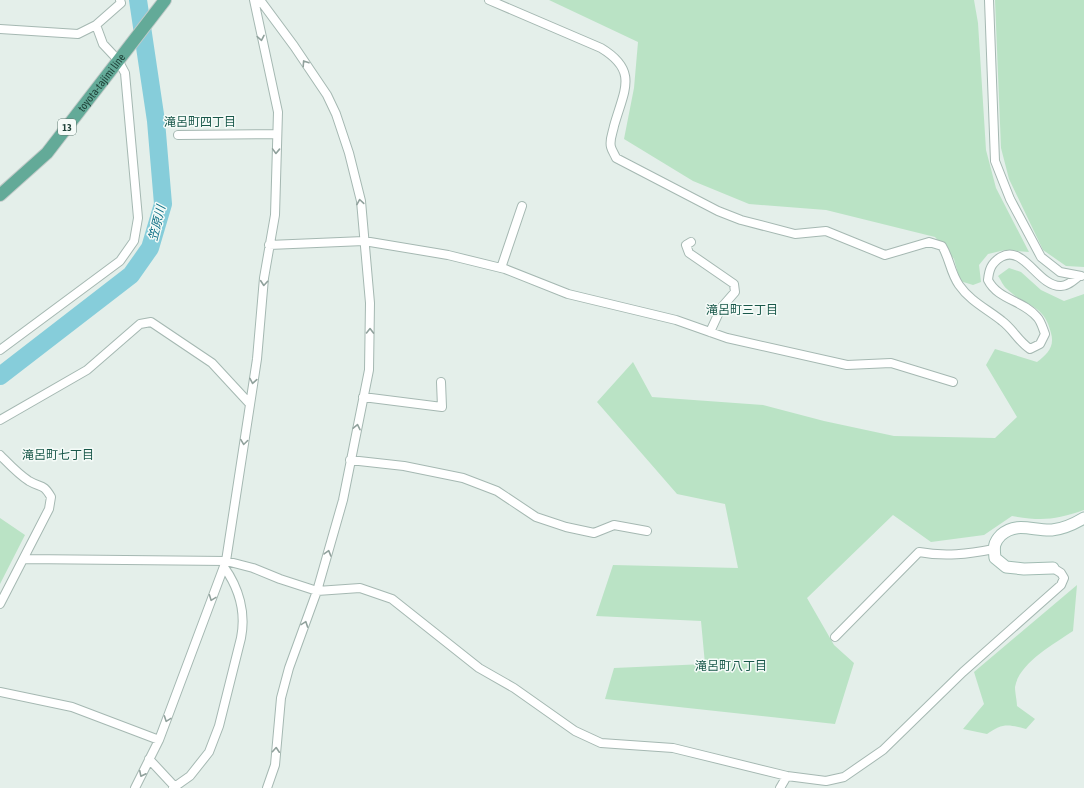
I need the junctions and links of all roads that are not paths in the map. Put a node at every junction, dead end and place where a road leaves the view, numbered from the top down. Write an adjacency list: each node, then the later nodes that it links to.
1 (120, 0): 7 (street)
2 (165, 0): 9 (main road, toyota-tajimi line / 13)
3 (254, 0): 10 (street, one-way to 10)
4 (260, 0): 14 (street, one-way to 4)
5 (489, 0): 18 (street)
6 (989, 0): 18 (street)
7 (96, 25): 8 (street); 9 (street)
8 (0, 29)
9 (122, 56): 12 (main road, toyota-tajimi line / 13); 20 (street)
10 (277, 134): 11 (street); 16 (street, one-way to 16)
11 (178, 135)
12 (0, 195)
13 (522, 206): 17 (street)
14 (364, 241): 16 (street); 17 (street); 23 (street, one-way to 14)
15 (691, 242): 19 (street)
16 (269, 245): 24 (street, one-way to 24)
17 (501, 268): 19 (street)
18 (1082, 276)
19 (710, 332): 22 (street)
20 (0, 350)
21 (441, 382): 23 (street)
22 (953, 382)
23 (364, 397): 27 (street, one-way to 23)
24 (249, 403): 25 (street); 32 (street, one-way to 32)
25 (0, 420)
26 (0, 455): 31 (street)
27 (350, 460): 29 (street); 34 (street, one-way to 27)
28 (1084, 518): 30 (street)
29 (647, 531)
30 (994, 549): 33 (street); 36 (street)
31 (24, 559): 32 (street); 35 (street)
32 (225, 564): 34 (street); 38 (street, one-way to 38); 42 (street)
33 (1054, 568): 40 (street)
34 (317, 591): 40 (street); 43 (street, one-way to 34)
35 (0, 604)
36 (835, 637)
37 (0, 692): 38 (street)
38 (159, 740): 39 (street)
39 (149, 759): 41 (street, one-way to 41); 42 (street)
40 (787, 776): 44 (street)
41 (136, 788)
42 (175, 788)
43 (267, 788)
44 (780, 788)

